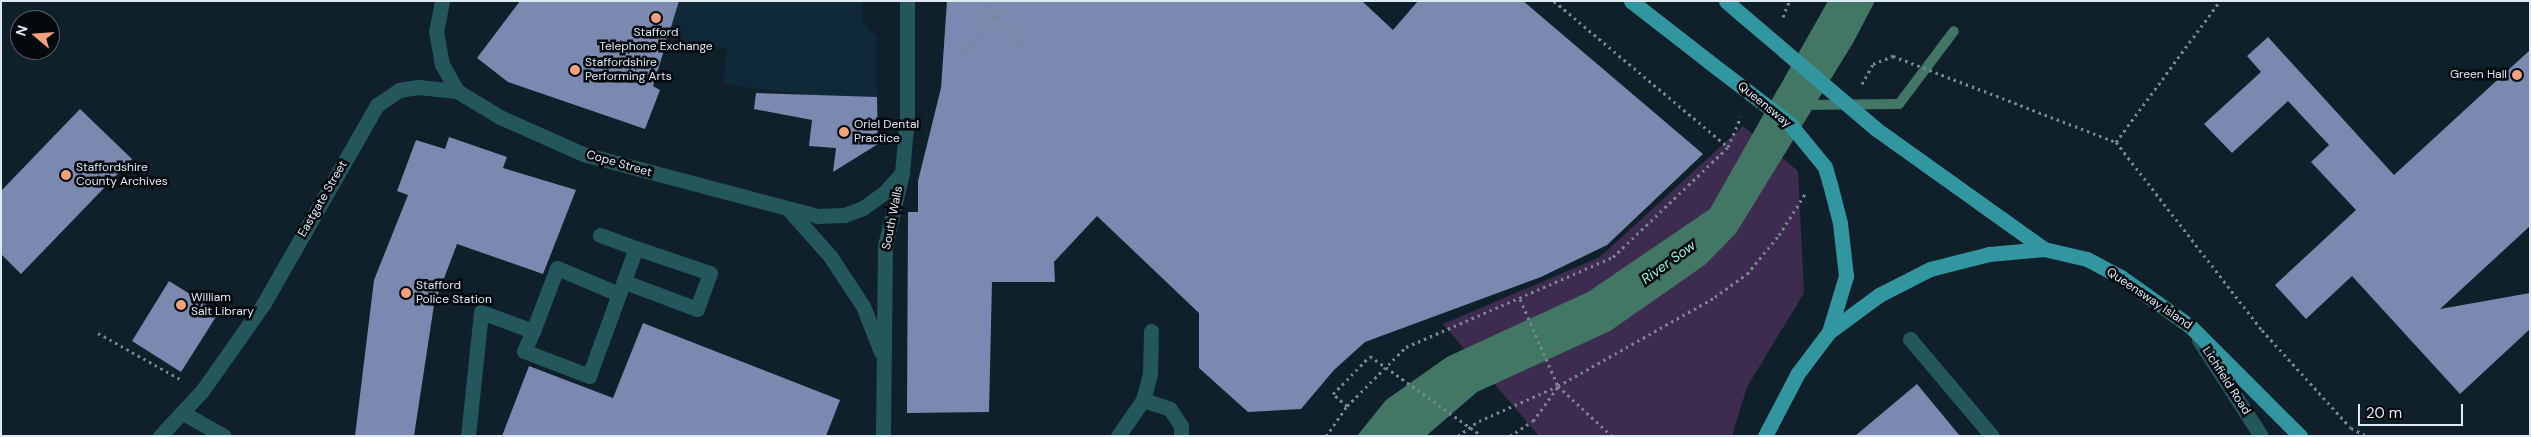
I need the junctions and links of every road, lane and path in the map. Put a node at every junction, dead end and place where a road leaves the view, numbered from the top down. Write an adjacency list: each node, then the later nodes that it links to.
1 (442, 1): 11 (street)
2 (907, 1): 13 (street, South Walls)
3 (981, 1): 8 (path)
4 (1554, 1): 19 (path)
5 (1631, 1): 23 (highway, Queensway, bridge)
6 (1726, 1): 17 (highway, bridge)
7 (2220, 1): 12 (path)
8 (996, 15): 9 (path); 10 (path)
9 (1027, 48)
10 (963, 53)
11 (457, 91): 14 (street, Cope Street); 28 (street, Eastgate Street)
12 (2116, 142)
13 (902, 173): 14 (street, Cope Street); 26 (street, South Walls)
14 (790, 211): 26 (street)
15 (600, 235): 16 (street)
16 (636, 248): 18 (street); 18 (street)
17 (2044, 250): 20 (highway, Queensway Island); 23 (highway, Queensway Island)
18 (622, 288): 21 (street); 21 (street)
19 (1520, 299): 27 (path); 30 (path)
20 (2190, 326): 45 (street, Lichfield Road); 46 (highway, Queensway Island)
21 (533, 331): 34 (street)
22 (1151, 331): 29 (street)
23 (1829, 332): 43 (highway, Queensway Island)
24 (98, 334): 28 (path)
25 (1910, 339): 44 (street)
26 (884, 360): 35 (street, South Walls)
27 (1558, 386): 39 (path); 41 (path); 42 (path)
28 (202, 391): 31 (street, Eastgate Street)
29 (1143, 400): 36 (street); 37 (street)
30 (1347, 406): 38 (path); 40 (path, bridge)
31 (183, 413): 32 (street, Eastgate Street); 33 (street)
32 (160, 436)
33 (224, 436)
34 (468, 436)
35 (883, 436)
36 (1118, 436)
37 (1182, 436)
38 (1326, 436)
39 (1458, 436)
40 (1482, 436)
41 (1510, 436)
42 (1612, 436)
43 (1766, 436)
44 (1992, 436)
45 (2261, 436)
46 (2300, 436)

